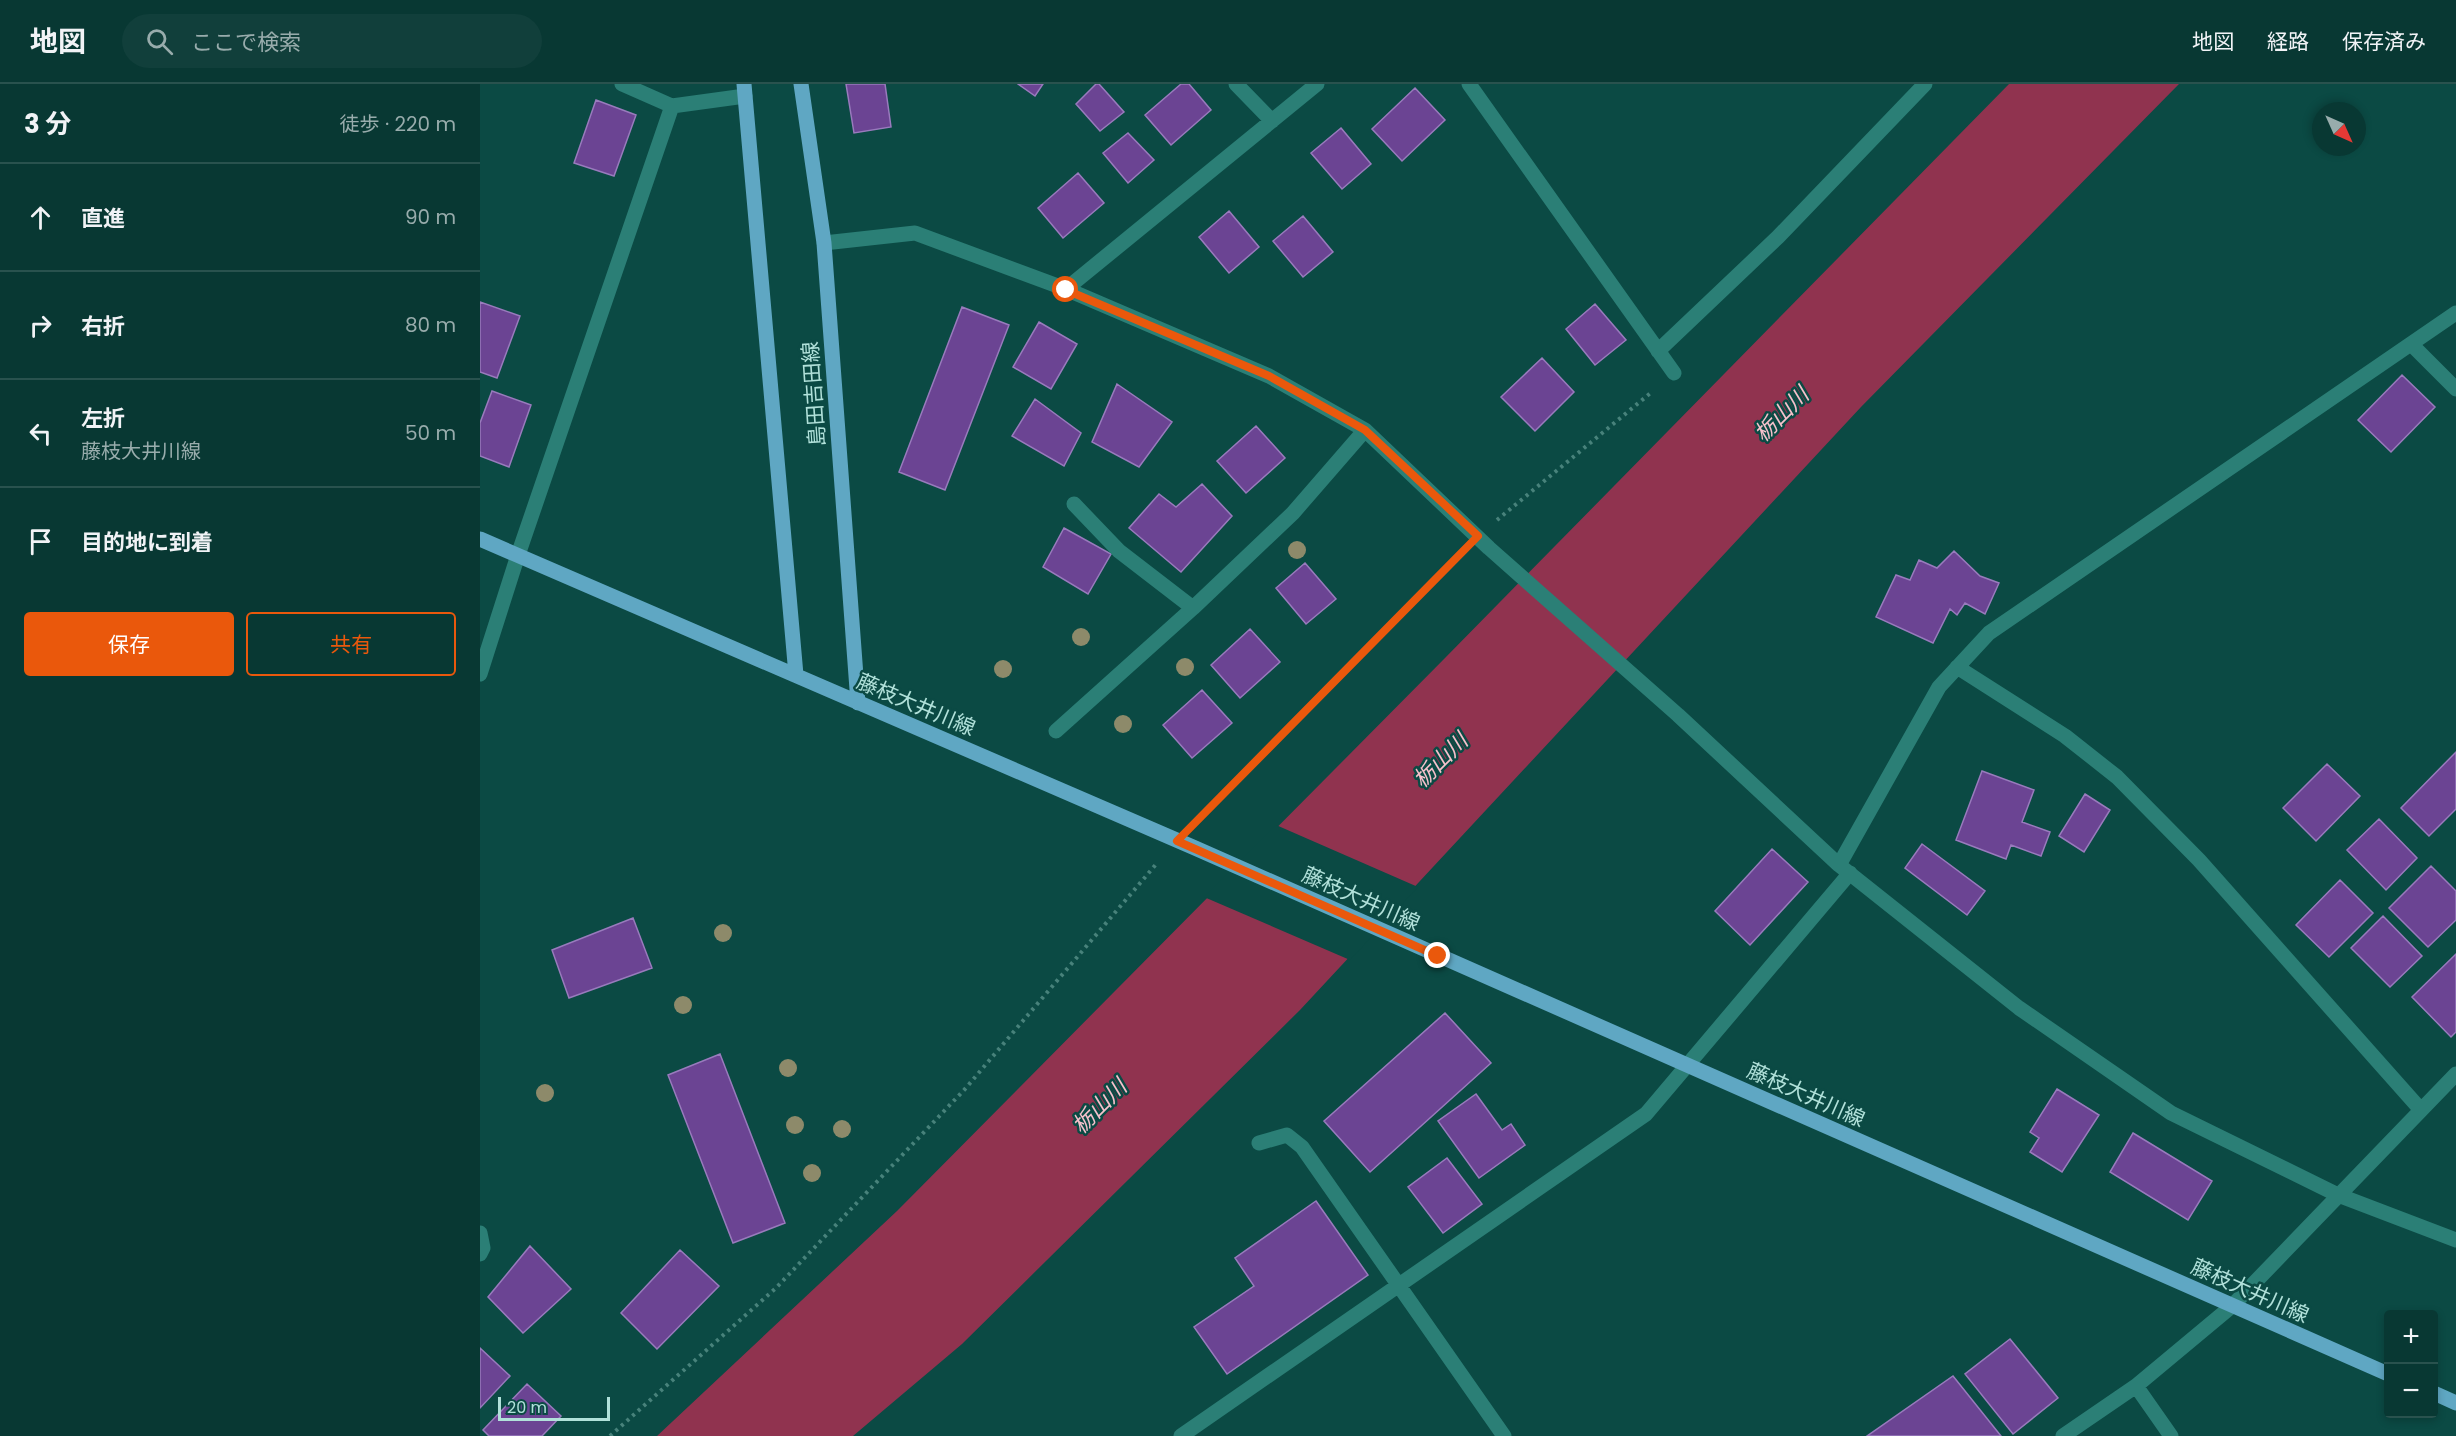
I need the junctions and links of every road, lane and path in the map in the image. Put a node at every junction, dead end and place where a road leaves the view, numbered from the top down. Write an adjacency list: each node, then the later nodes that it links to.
1 (622, 84): 8 (street)
2 (801, 84): 10 (main road, 島田吉田線)
3 (1236, 84): 9 (street)
4 (1317, 84): 9 (street)
5 (1469, 84): 14 (street)
6 (1925, 84): 14 (street)
7 (745, 90): 8 (street); 25 (main road, 島田吉田線)
8 (672, 106): 21 (street)
9 (1272, 122): 11 (street)
10 (825, 243): 11 (street); 26 (main road, 島田吉田線)
11 (1066, 290): 17 (street)
12 (2456, 313): 13 (street)
13 (2411, 345): 16 (street); 23 (street)
14 (1658, 351): 15 (street)
15 (1674, 373)
16 (2456, 389)
17 (1365, 430): 19 (street); 22 (street)
18 (1074, 504): 22 (street)
19 (1478, 536): 28 (path); 29 (street)
20 (480, 538): 21 (main road, 藤枝大井川線)
21 (518, 555): 24 (street); 25 (main road, 藤枝大井川線)
22 (1193, 608): 27 (street)
23 (1957, 667): 29 (street); 32 (street)
24 (480, 674)
25 (796, 675): 26 (main road, 藤枝大井川線)
26 (858, 703): 28 (main road, 藤枝大井川線)
27 (1056, 731)
28 (1177, 841): 30 (main road, 藤枝大井川線); 44 (path)
29 (1844, 869): 30 (street); 34 (street)
30 (1685, 1065): 38 (street); 39 (main road, 藤枝大井川線)
31 (2456, 1074): 32 (street)
32 (2421, 1110): 34 (street)
33 (1259, 1143): 38 (street)
34 (2338, 1195): 36 (street); 39 (street)
35 (480, 1233): 37 (street)
36 (2456, 1240)
37 (480, 1254)
38 (1397, 1284): 45 (street); 46 (street)
39 (2232, 1306): 40 (main road, 藤枝大井川線); 41 (street)
40 (2384, 1372)
41 (2136, 1386): 47 (street); 48 (street)
42 (2438, 1395): 43 (main road)
43 (2456, 1403)
44 (610, 1436)
45 (1181, 1436)
46 (1504, 1436)
47 (2063, 1436)
48 (2171, 1436)

